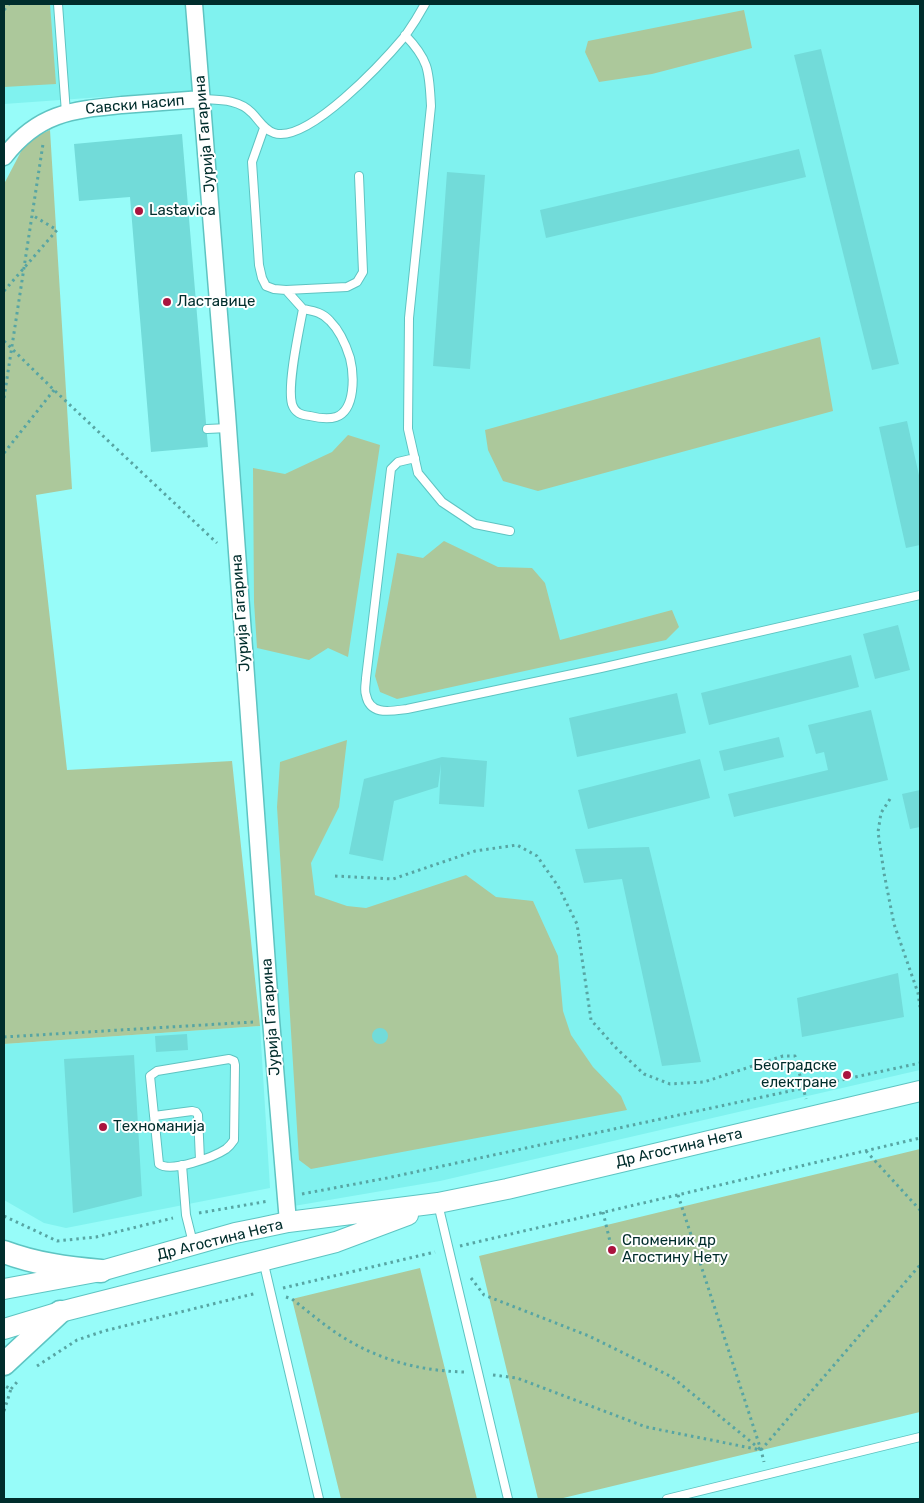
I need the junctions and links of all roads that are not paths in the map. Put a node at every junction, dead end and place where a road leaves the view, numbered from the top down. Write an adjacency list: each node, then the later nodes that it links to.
1 (58, 4): 6 (lane)
2 (194, 4): 5 (street, Јурија Гагарина)
3 (425, 4): 4 (lane)
4 (405, 36): 7 (lane); 14 (lane)
5 (202, 100): 6 (street, Савски насип); 7 (lane, Савски насип); 12 (street, Јурија Гагарина)
6 (66, 112): 8 (street, Савски насип)
7 (264, 128): 10 (lane)
8 (7, 150)
9 (359, 176): 10 (lane)
10 (286, 290): 11 (lane)
11 (302, 309): 11 (lane)
12 (228, 428): 13 (lane); 22 (street, Јурија Гагарина)
13 (207, 429)
14 (415, 458): 15 (lane); 16 (lane)
15 (510, 532)
16 (920, 595)
17 (920, 1091): 21 (street, Др Агостина Нета)
18 (154, 1116): 19 (lane); 19 (lane); 20 (lane)
19 (200, 1160): 20 (lane)
20 (182, 1165): 23 (lane)
21 (438, 1203): 22 (street, Др Агостина Нета); 25 (street, Др Агостина Нета); 33 (lane)
22 (288, 1222): 23 (street, Др Агостина Нета)
23 (193, 1245): 26 (street, Др Агостина Нета)
24 (4, 1252): 26 (main road)
25 (263, 1260): 28 (street, Др Агостина Нета); 32 (lane, Др Агостина Нета)
26 (101, 1271): 27 (street, Др Агостина Нета)
27 (4, 1290)
28 (60, 1312): 29 (street, Др Агостина Нета); 30 (main road)
29 (4, 1328)
30 (4, 1364)
31 (920, 1437): 34 (lane)
32 (319, 1499)
33 (508, 1499)
34 (667, 1499)

